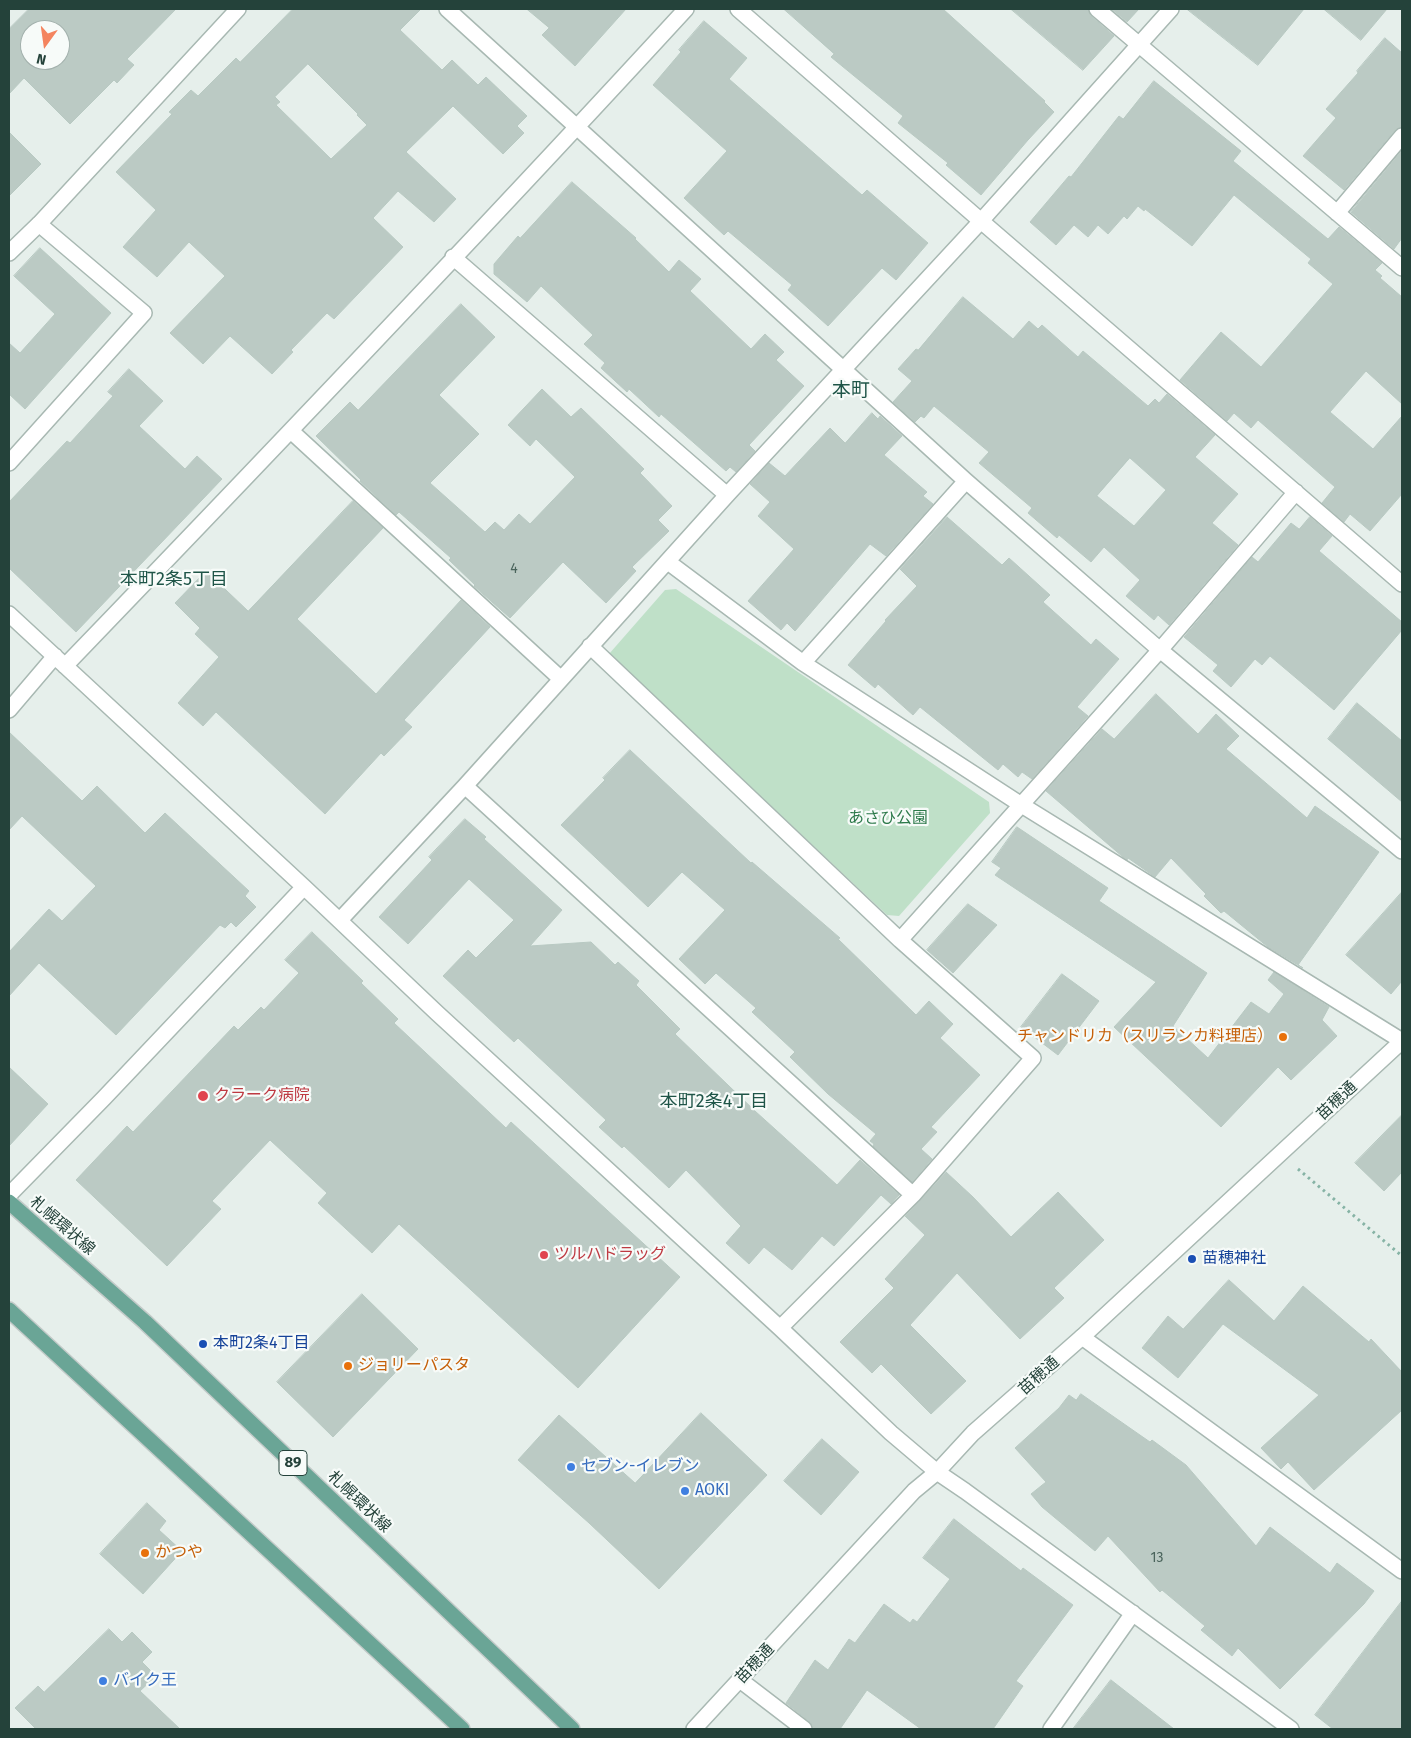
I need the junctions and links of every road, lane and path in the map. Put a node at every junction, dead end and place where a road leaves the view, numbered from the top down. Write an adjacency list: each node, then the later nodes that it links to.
1 (447, 9): 8 (street)
2 (686, 9): 8 (street)
3 (738, 9): 11 (street)
4 (1097, 9): 7 (street)
5 (1171, 9): 7 (street)
6 (235, 10): 12 (street)
7 (1138, 44): 10 (street); 11 (street)
8 (578, 127): 14 (street); 16 (street)
9 (1402, 136): 10 (street)
10 (1337, 212): 15 (street)
11 (981, 221): 16 (street); 20 (street)
12 (38, 224): 13 (street); 18 (street)
13 (9, 253)
14 (453, 257): 17 (street); 21 (street)
15 (1402, 268)
16 (843, 370): 19 (street); 21 (street)
17 (290, 431): 27 (street); 29 (street)
18 (9, 463)
19 (966, 481): 26 (street); 28 (street)
20 (1296, 492): 23 (street); 26 (street)
21 (726, 495): 22 (street)
22 (668, 562): 25 (street); 28 (street)
23 (1402, 584)
24 (9, 614): 27 (street)
25 (590, 646): 29 (street); 36 (street)
26 (1160, 650): 32 (street); 33 (street)
27 (60, 661): 30 (street); 34 (street)
28 (803, 663): 32 (street)
29 (560, 679): 31 (street)
30 (9, 710)
31 (465, 786): 35 (street); 39 (street)
32 (1020, 804): 36 (street); 37 (street)
33 (1402, 851)
34 (304, 887): 35 (street); 40 (street)
35 (340, 920): 44 (street)
36 (900, 940): 39 (street)
37 (1402, 1041): 45 (street, 苗穂通)
38 (1298, 1169): 42 (path)
39 (913, 1194): 44 (street)
40 (9, 1195)
41 (9, 1202): 51 (main road, 札幌環状線 / 89)
42 (1402, 1256)
43 (9, 1310): 50 (main road)
44 (780, 1328): 46 (street)
45 (1082, 1337): 46 (street, 苗穂通); 47 (street)
46 (937, 1472): 48 (street); 49 (street, 苗穂通)
47 (1402, 1571)
48 (1133, 1613): 54 (street); 55 (street)
49 (740, 1680): 52 (street, 苗穂通); 53 (street)
50 (462, 1729)
51 (572, 1729)
52 (694, 1729)
53 (804, 1729)
54 (1051, 1729)
55 (1291, 1729)

